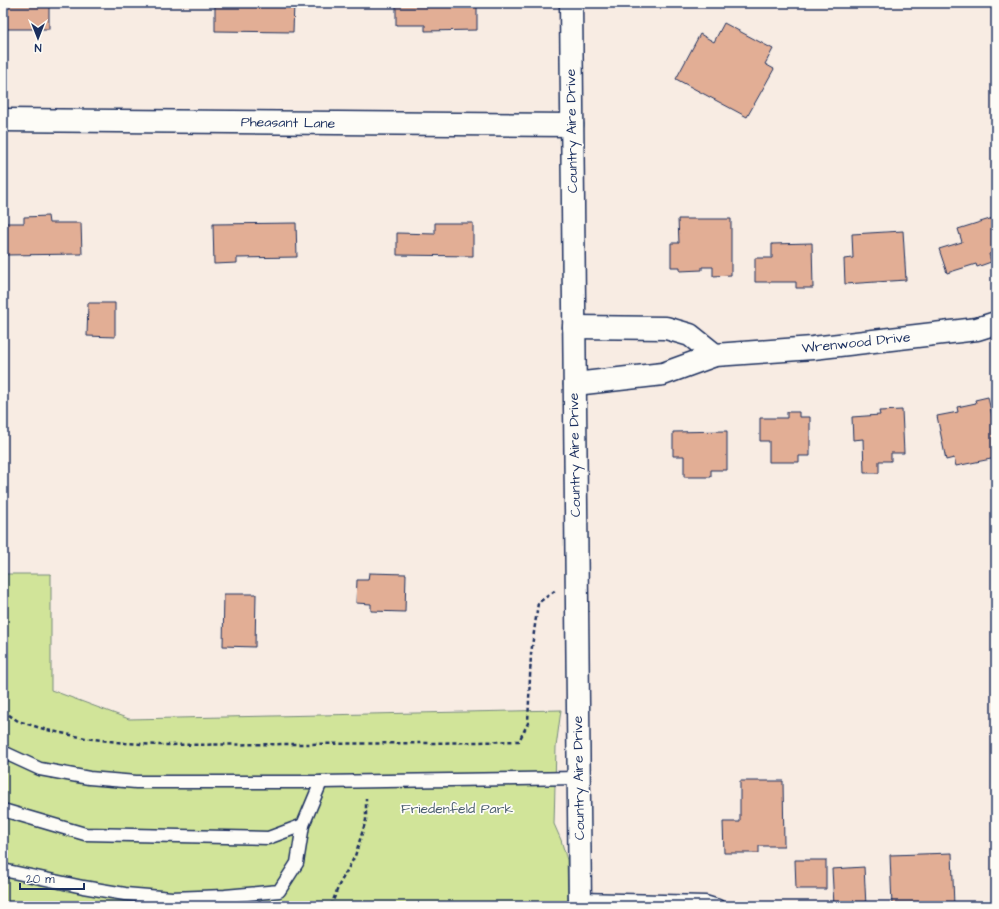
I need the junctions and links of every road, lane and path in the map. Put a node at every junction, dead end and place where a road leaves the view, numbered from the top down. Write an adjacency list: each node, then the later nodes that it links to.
1 (571, 3): 3 (street, Country Aire Drive)
2 (3, 120): 3 (street, Pheasant Lane)
3 (572, 125): 5 (street, Country Aire Drive)
4 (996, 323): 6 (street, Wrenwood Drive)
5 (574, 327): 6 (street); 7 (street, Country Aire Drive)
6 (715, 355): 7 (street, Wrenwood Drive)
7 (575, 384): 11 (street, Country Aire Drive)
8 (558, 588): 9 (path)
9 (3, 711)
10 (3, 752): 13 (lane)
11 (578, 778): 12 (lane); 17 (street, Country Aire Drive)
12 (366, 781): 13 (lane); 18 (path)
13 (321, 782): 15 (lane)
14 (3, 810): 15 (lane)
15 (303, 825): 16 (lane)
16 (3, 870)
17 (580, 902): 19 (lane)
18 (331, 906)
19 (718, 906)

